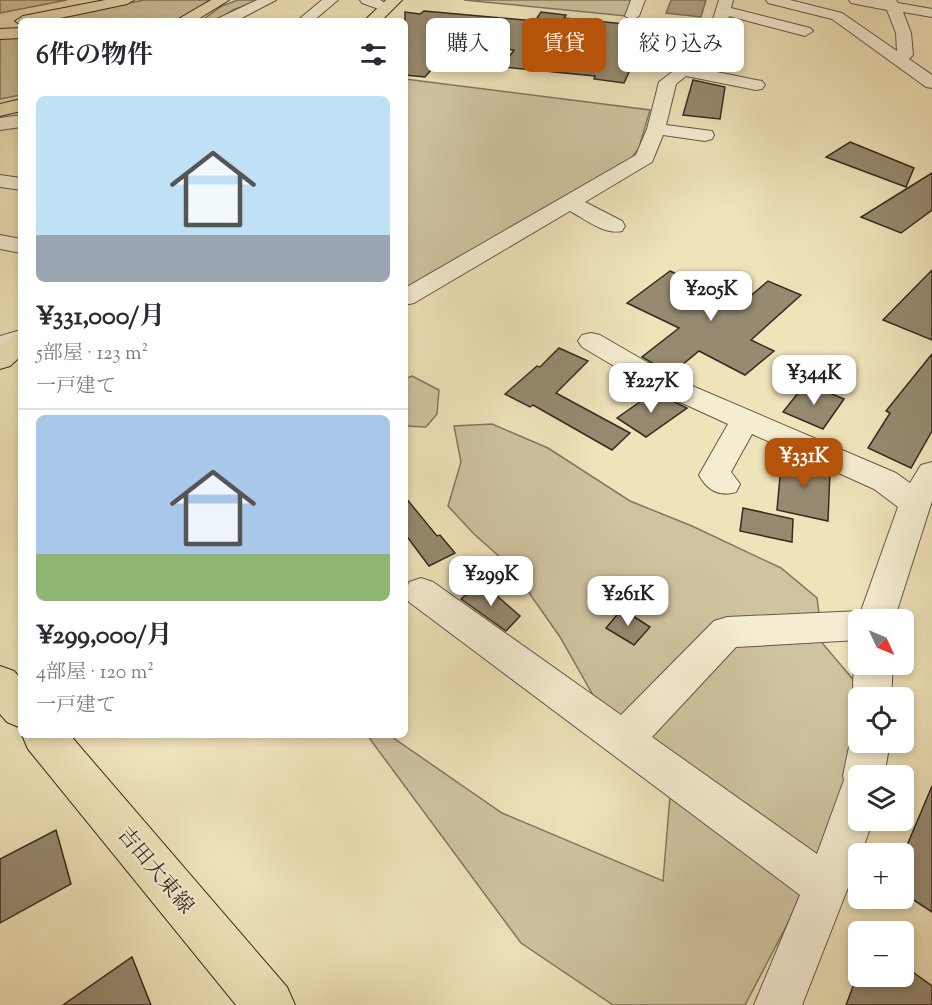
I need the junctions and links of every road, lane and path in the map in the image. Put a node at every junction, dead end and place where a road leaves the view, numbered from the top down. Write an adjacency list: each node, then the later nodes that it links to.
1 (79, 0): 16 (main road)
2 (127, 0): 17 (main road)
3 (222, 0): 18 (main road)
4 (269, 0): 19 (street)
5 (331, 0): 20 (street)
6 (367, 0): 11 (street)
7 (638, 0): 14 (street)
8 (775, 0): 15 (street)
9 (854, 0): 10 (street); 15 (street)
10 (890, 3): 13 (street); 25 (street)
11 (391, 4): 21 (main road)
12 (724, 5): 22 (street)
13 (932, 13)
14 (632, 16)
15 (837, 16): 25 (street)
16 (22, 18)
17 (29, 18)
18 (189, 18)
19 (230, 18)
20 (308, 18)
21 (375, 18)
22 (805, 31)
23 (18, 33): 24 (main road)
24 (0, 34)
25 (896, 59): 28 (street)
26 (683, 72): 36 (street)
27 (689, 72): 29 (street)
28 (932, 83)
29 (756, 85)
30 (18, 99): 31 (main road)
31 (0, 102)
32 (18, 106): 33 (main road)
33 (0, 110)
34 (18, 121): 35 (street)
35 (0, 124)
36 (656, 129): 37 (street); 40 (street)
37 (705, 135)
38 (0, 181): 39 (street)
39 (18, 184)
40 (569, 202): 41 (street); 42 (street)
41 (614, 225)
42 (408, 296)
43 (18, 341): 46 (street)
44 (591, 341): 48 (street)
45 (18, 343): 47 (main road)
46 (0, 344)
47 (0, 360)
48 (745, 420): 50 (street); 51 (street)
49 (932, 473): 51 (street)
50 (726, 484)
51 (915, 502): 53 (street)
52 (421, 592): 58 (street)
53 (880, 609)
54 (848, 626): 58 (street)
55 (0, 684): 56 (main road)
56 (18, 705)
57 (46, 738): 61 (main road, 吉田大東線)
58 (623, 740): 60 (street)
59 (849, 831): 60 (street)
60 (826, 887): 62 (street)
61 (269, 1005)
62 (777, 1005)

